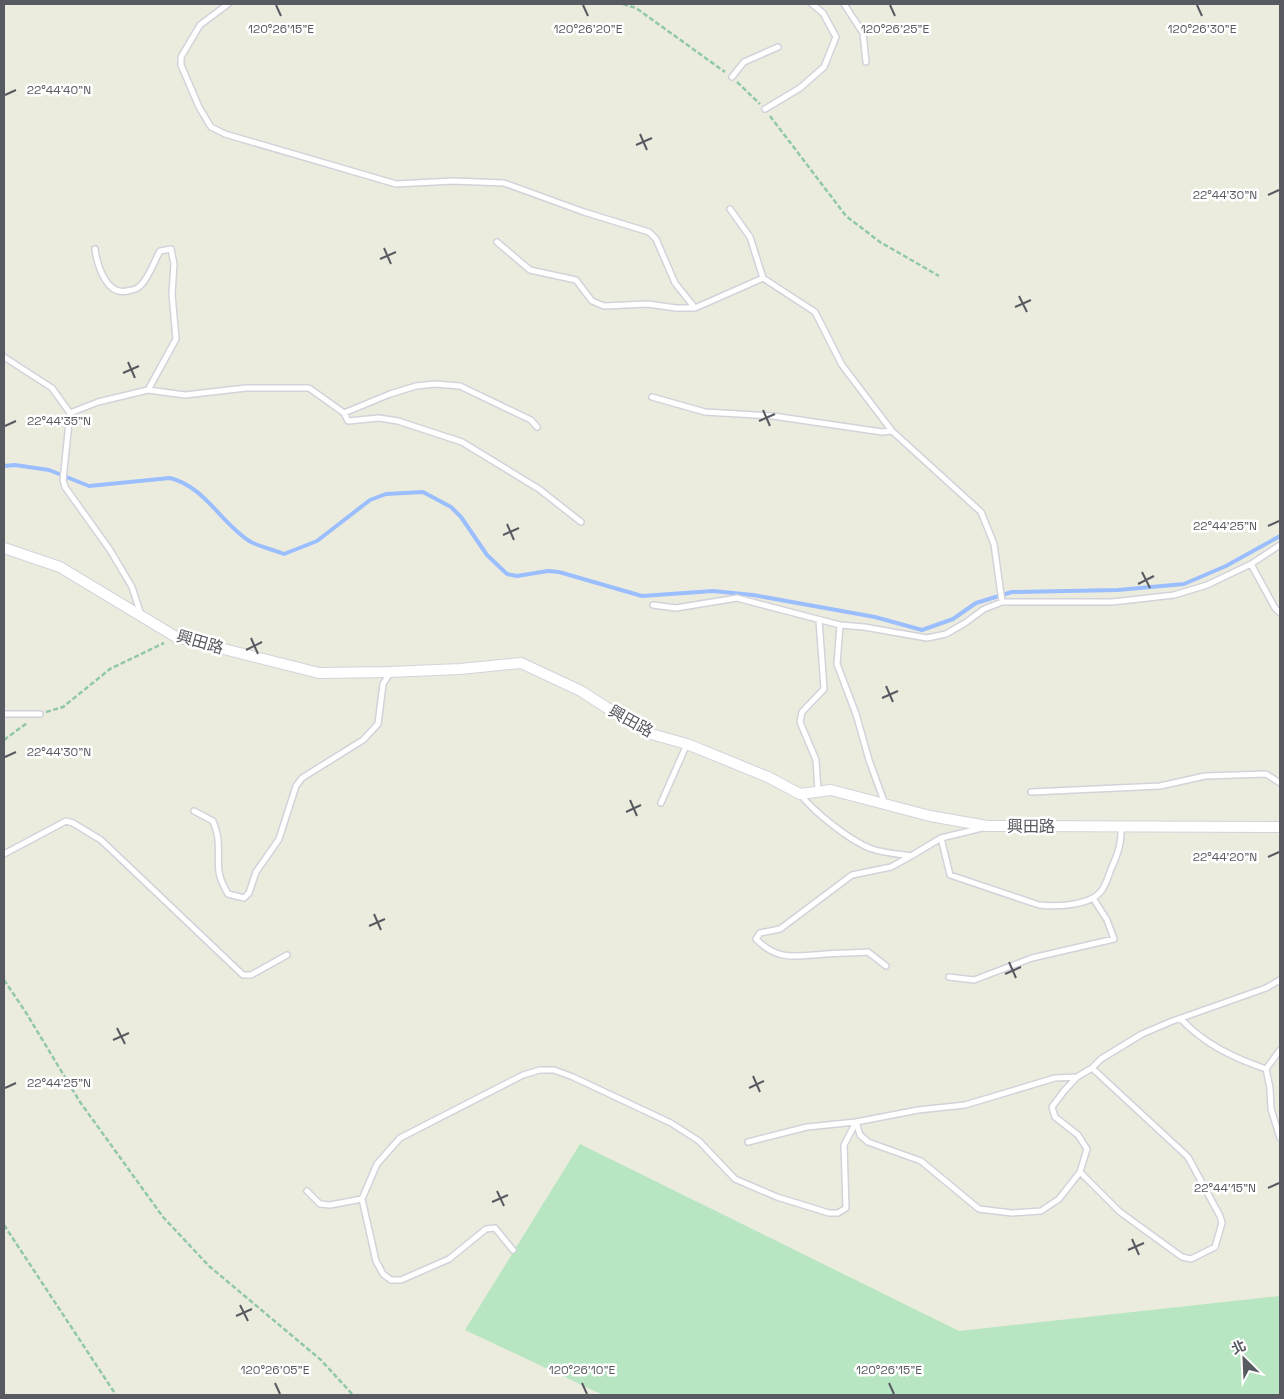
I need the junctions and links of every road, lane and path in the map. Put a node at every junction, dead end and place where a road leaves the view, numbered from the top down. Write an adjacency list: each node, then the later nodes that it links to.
1 (228, 4): 14 (lane)
2 (623, 4): 7 (path)
3 (812, 4): 8 (lane)
4 (844, 4): 6 (lane)
5 (778, 47): 7 (lane)
6 (866, 62)
7 (732, 77): 8 (path)
8 (765, 109): 12 (path)
9 (730, 209): 13 (lane)
10 (497, 242): 14 (lane)
11 (95, 249): 16 (lane)
12 (939, 276)
13 (763, 278): 14 (lane); 21 (lane)
14 (695, 308)
15 (4, 356): 18 (lane)
16 (148, 390): 18 (lane); 19 (lane)
17 (652, 397): 21 (lane)
18 (70, 413): 29 (lane)
19 (344, 413): 20 (lane); 22 (lane)
20 (537, 427)
21 (892, 431): 26 (lane)
22 (582, 522)
23 (1280, 545): 25 (lane)
24 (4, 548): 29 (street, 興田路)
25 (1251, 564): 26 (lane); 28 (lane)
26 (1002, 602): 31 (lane)
27 (653, 605): 30 (lane)
28 (1280, 613)
29 (142, 618): 32 (street, 興田路)
30 (819, 620): 31 (lane); 39 (lane)
31 (840, 625): 43 (lane)
32 (176, 637): 33 (street, 興田路); 35 (path)
33 (390, 672): 37 (street, 興田路); 44 (lane)
34 (4, 714): 35 (lane)
35 (40, 714): 36 (path)
36 (4, 740)
37 (687, 744): 41 (street, 興田路); 42 (lane)
38 (1280, 783): 40 (lane)
39 (818, 790): 41 (street, 興田路); 43 (street, 興田路)
40 (1031, 792)
41 (800, 794): 50 (lane)
42 (661, 803)
43 (886, 804): 45 (street, 興田路)
44 (194, 812)
45 (987, 826): 46 (street, 興田路); 48 (lane)
46 (1121, 827): 47 (street, 興田路); 51 (lane)
47 (1280, 827)
48 (942, 838): 50 (lane); 51 (lane)
49 (4, 854): 52 (lane)
50 (911, 856): 53 (lane)
51 (1093, 898): 54 (lane)
52 (287, 955)
53 (886, 966)
54 (949, 977)
55 (4, 980): 71 (path)
56 (1280, 980): 57 (lane)
57 (1181, 1019): 59 (lane); 60 (lane)
58 (1280, 1050): 60 (lane)
59 (1092, 1068): 61 (lane); 65 (lane)
60 (1266, 1069): 63 (lane)
61 (1077, 1077): 62 (lane); 65 (lane)
62 (856, 1122): 64 (lane); 65 (lane); 67 (lane)
63 (1280, 1138)
64 (748, 1142)
65 (1080, 1172)
66 (307, 1191): 67 (lane)
67 (362, 1199): 69 (lane)
68 (4, 1225): 70 (path)
69 (513, 1250)
70 (116, 1395)
71 (353, 1395)

